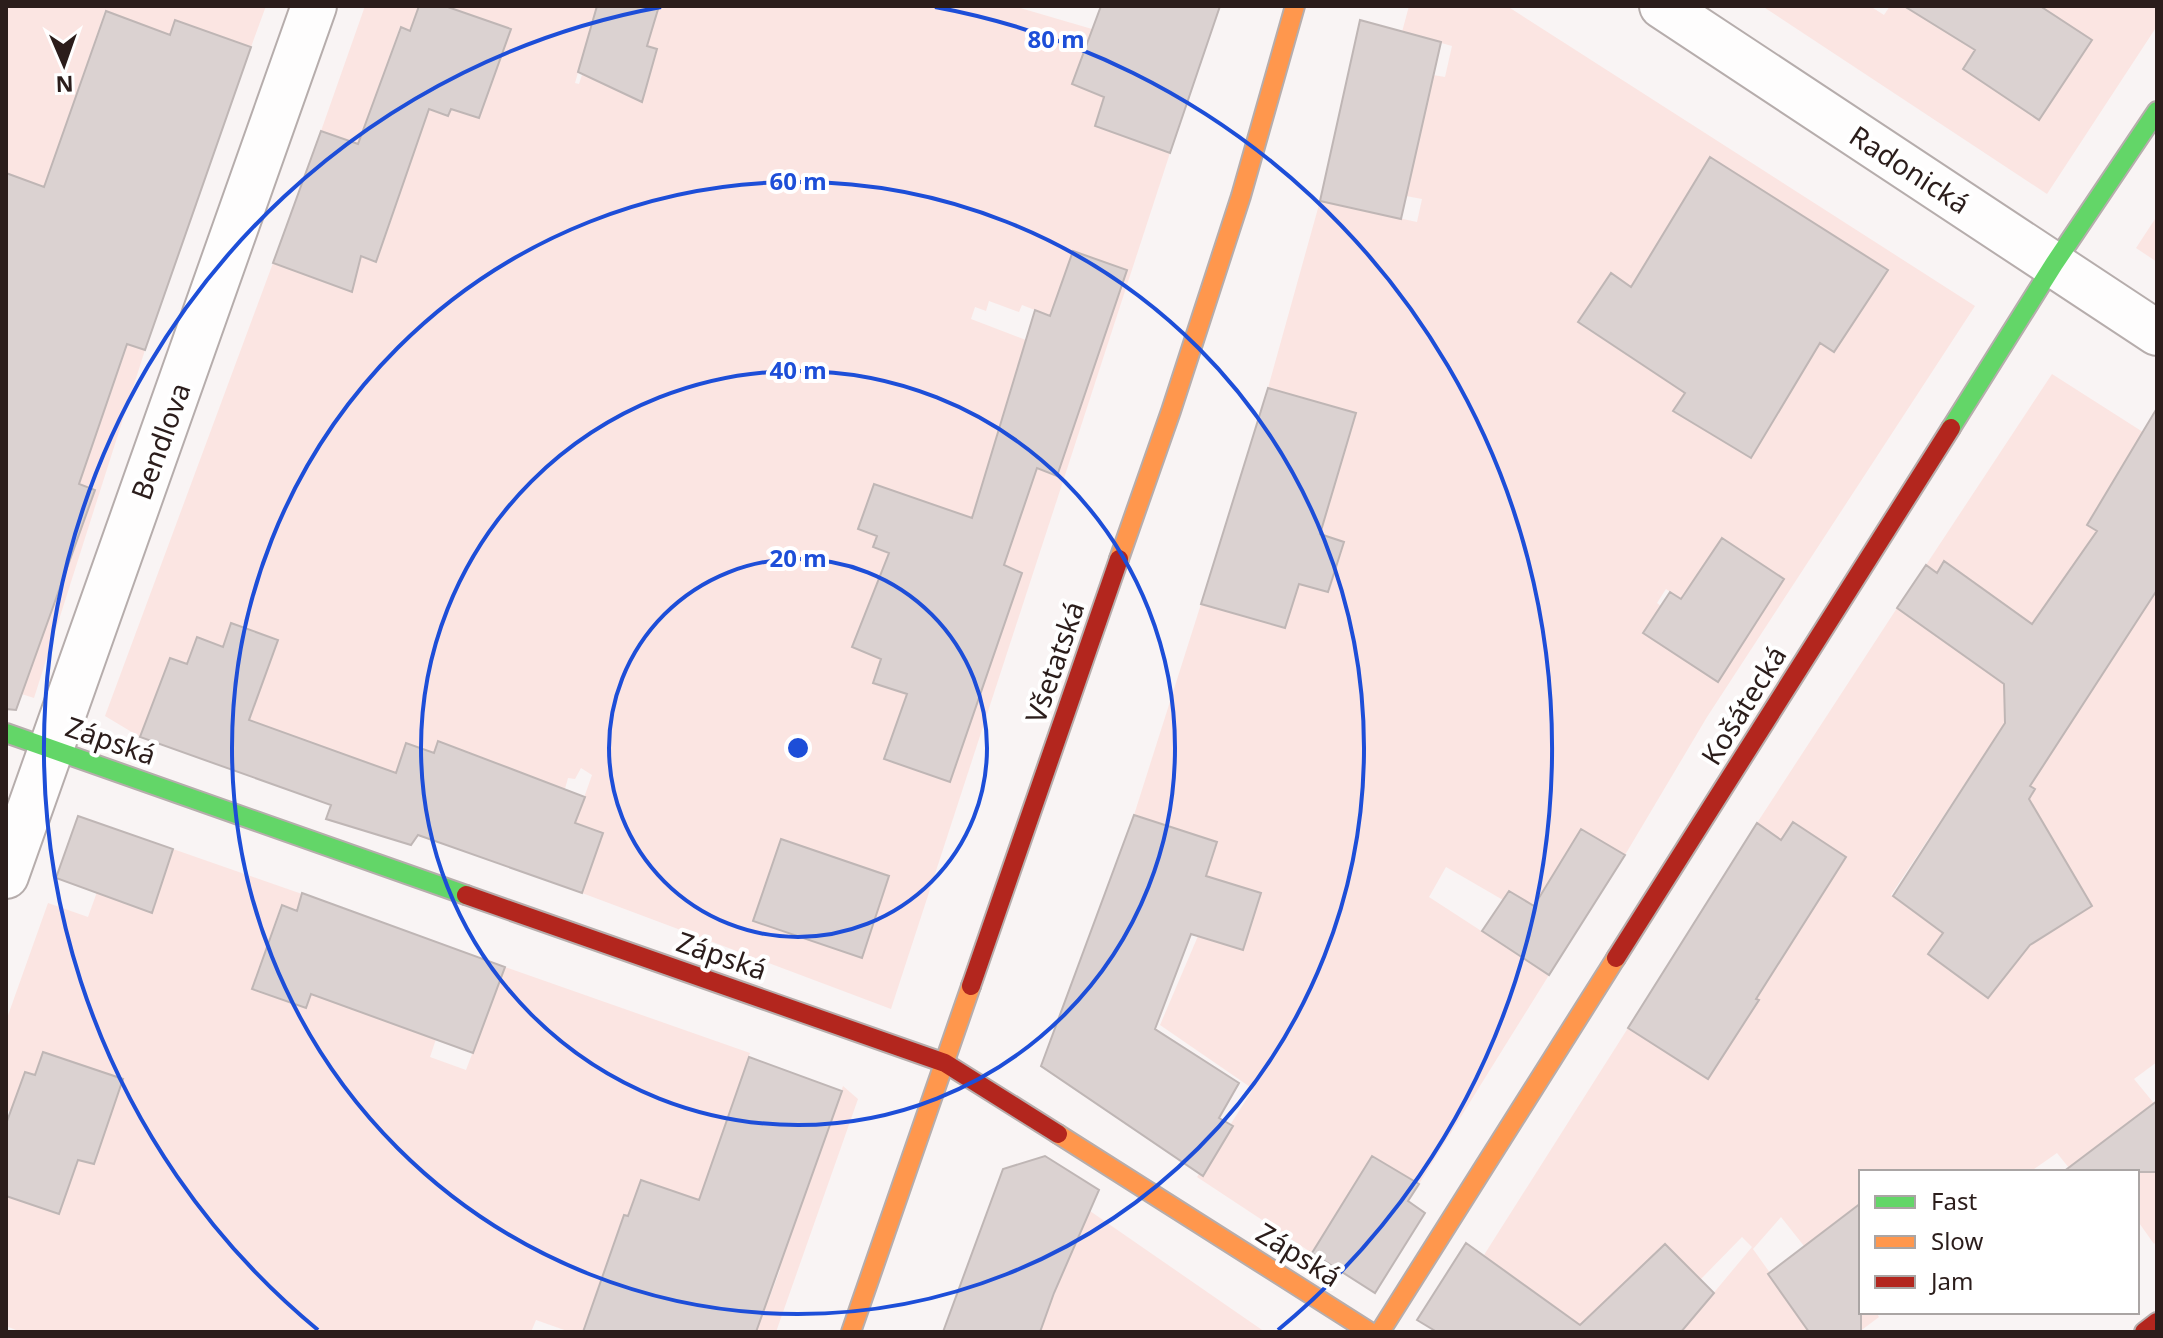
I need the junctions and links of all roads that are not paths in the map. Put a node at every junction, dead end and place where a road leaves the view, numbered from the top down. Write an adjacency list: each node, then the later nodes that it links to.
1 (314, 6): 8 (street, Bendlova)
2 (1295, 6): 10 (street, Všetatská)
3 (1662, 6): 5 (street, Radonická)
4 (2157, 111): 5 (street, Košátecká)
5 (2054, 264): 6 (street, Radonická); 14 (street, Košátecká)
6 (2157, 333)
7 (6, 733): 8 (street, Zápská)
8 (51, 748): 9 (street, Bendlova); 10 (street, Zápská)
9 (6, 876)
10 (945, 1063): 12 (street, Všetatská); 13 (street, Zápská)
11 (2157, 1322): 15 (street)
12 (851, 1332)
13 (1370, 1332)
14 (1380, 1332)
15 (2144, 1332)

